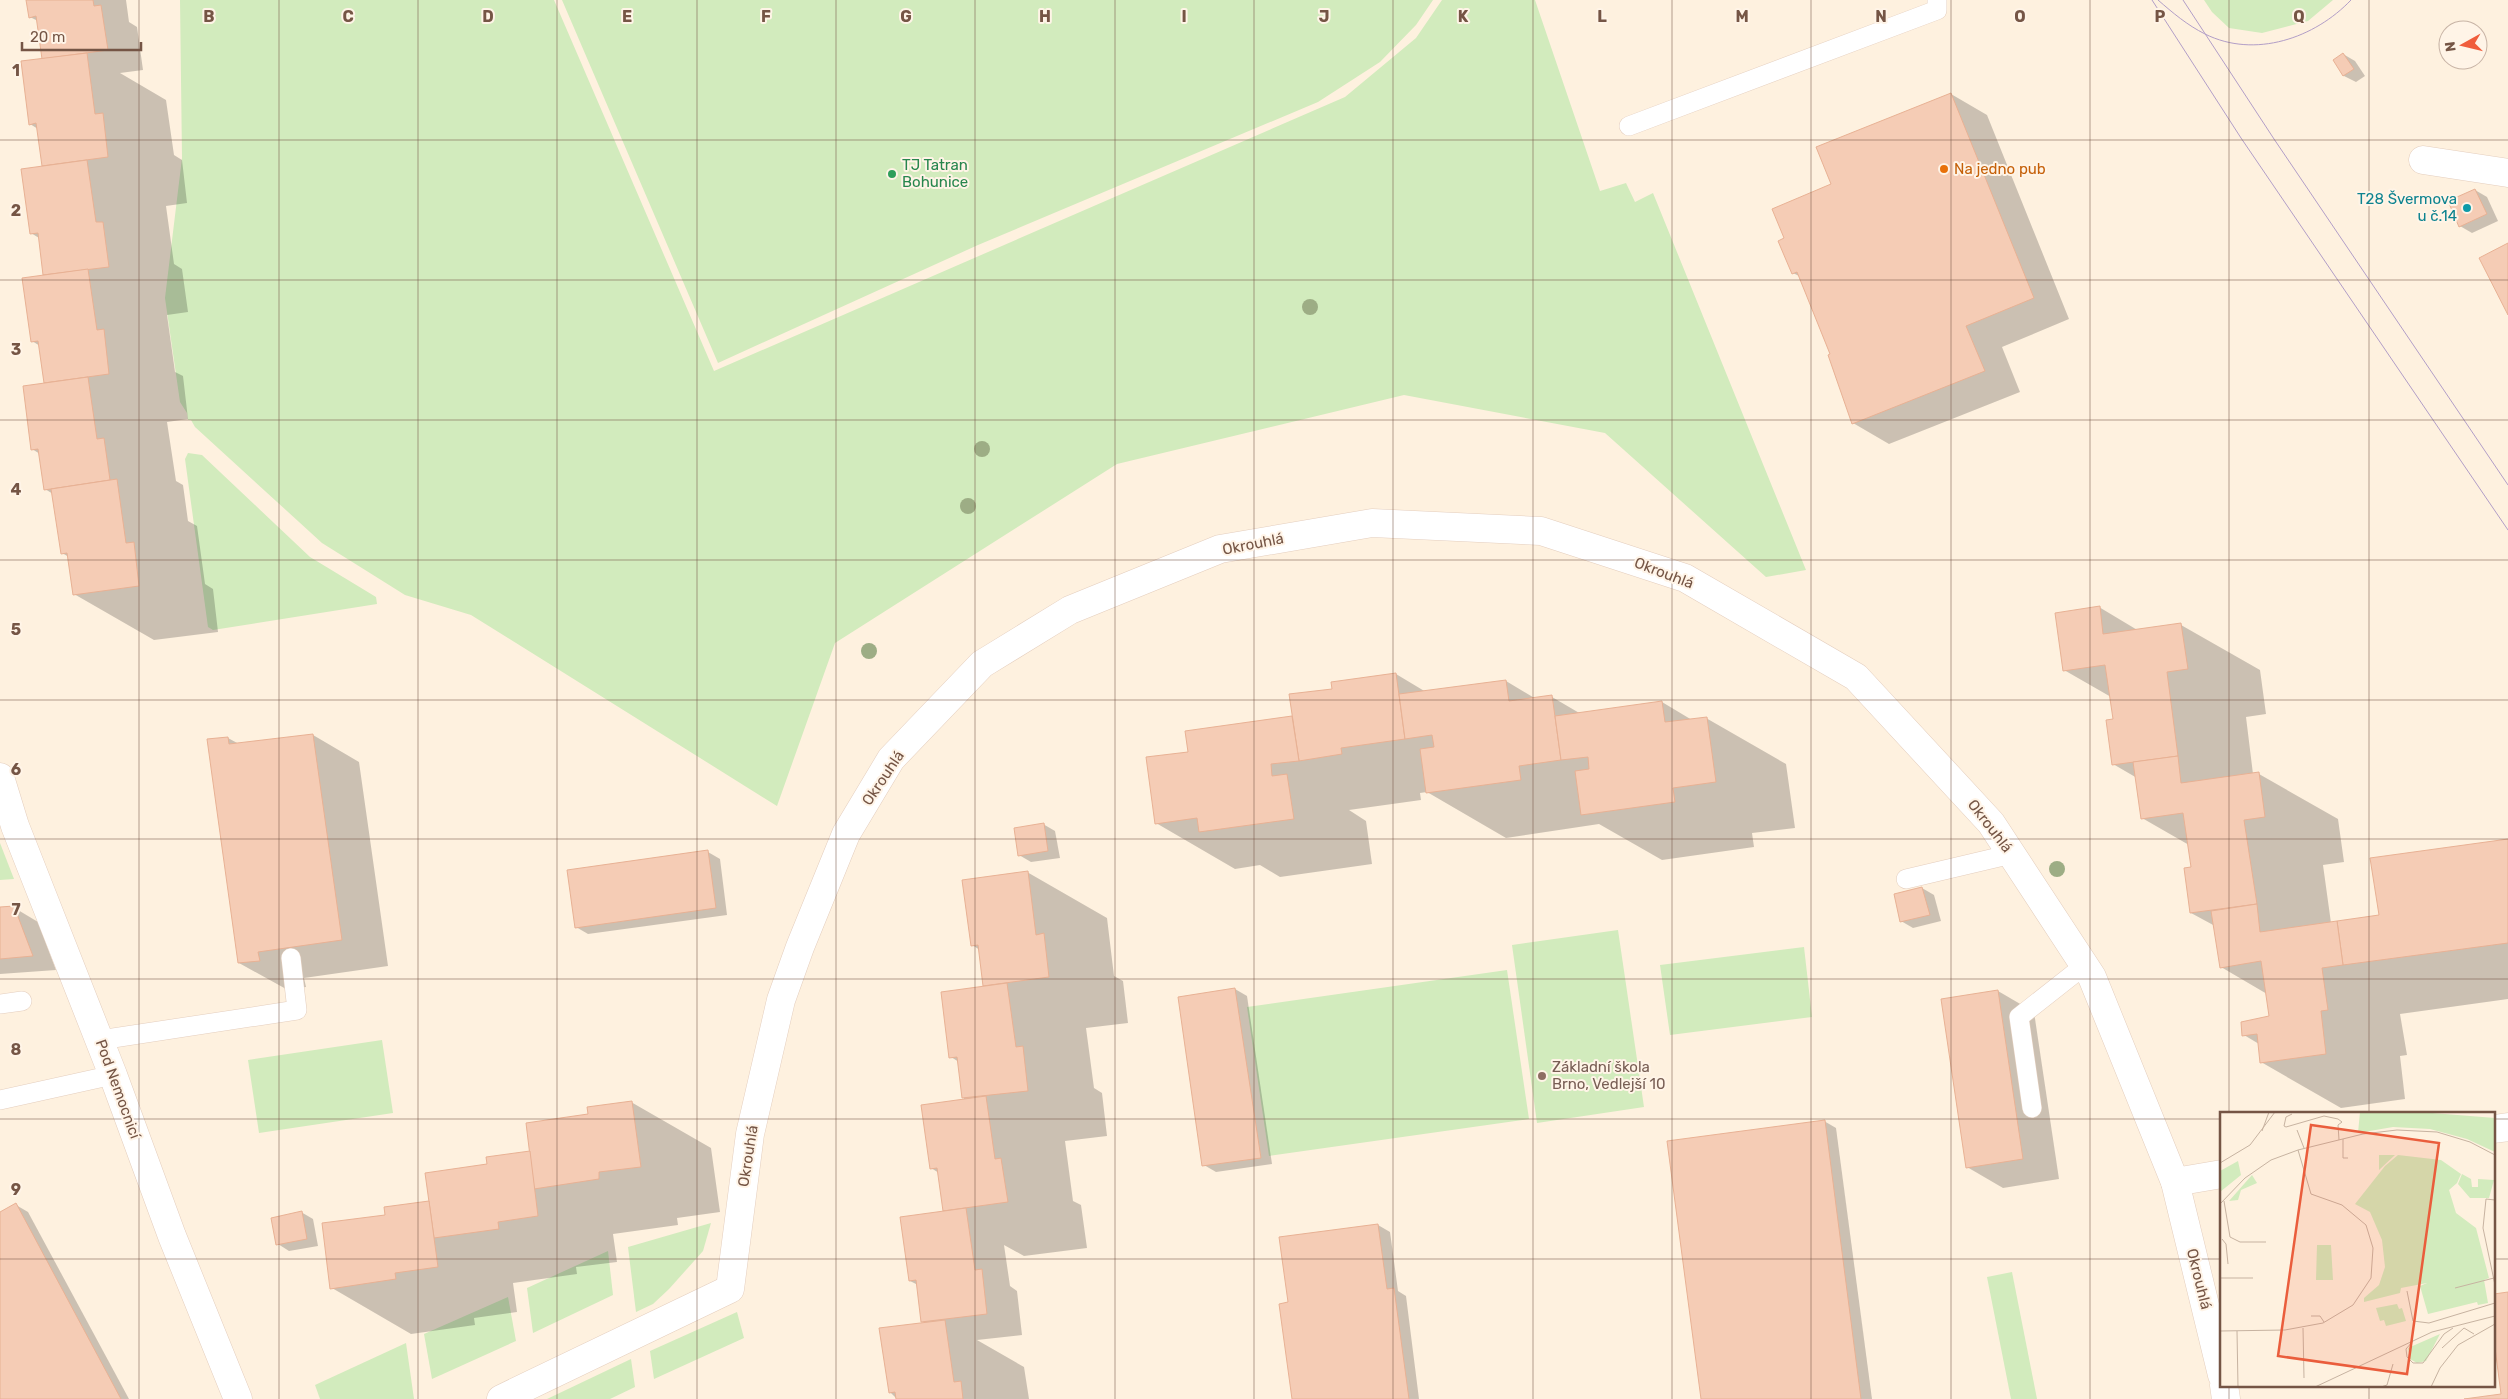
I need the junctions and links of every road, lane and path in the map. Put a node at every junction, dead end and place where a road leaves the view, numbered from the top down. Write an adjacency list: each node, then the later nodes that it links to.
1 (1937, 0): 2 (lane)
2 (1629, 126)
3 (2423, 160): 4 (street)
4 (2508, 173)
5 (0, 777): 12 (street, Pod Nemocnicí)
6 (2012, 854): 7 (lane); 9 (street, Okrouhlá); 21 (street, Okrouhlá)
7 (1906, 879)
8 (291, 958): 12 (lane)
9 (2085, 965): 15 (lane); 17 (street, Okrouhlá)
10 (22, 1001): 11 (lane)
11 (0, 1004)
12 (100, 1040): 13 (street, Pod Nemocnicí)
13 (113, 1075): 14 (lane); 20 (street, Pod Nemocnicí)
14 (0, 1100)
15 (2032, 1108)
16 (2220, 1174): 17 (street)
17 (2175, 1182): 18 (street, Okrouhlá)
18 (2220, 1367)
19 (2224, 1386): 22 (street)
20 (238, 1399)
21 (501, 1399)
22 (2226, 1399)

